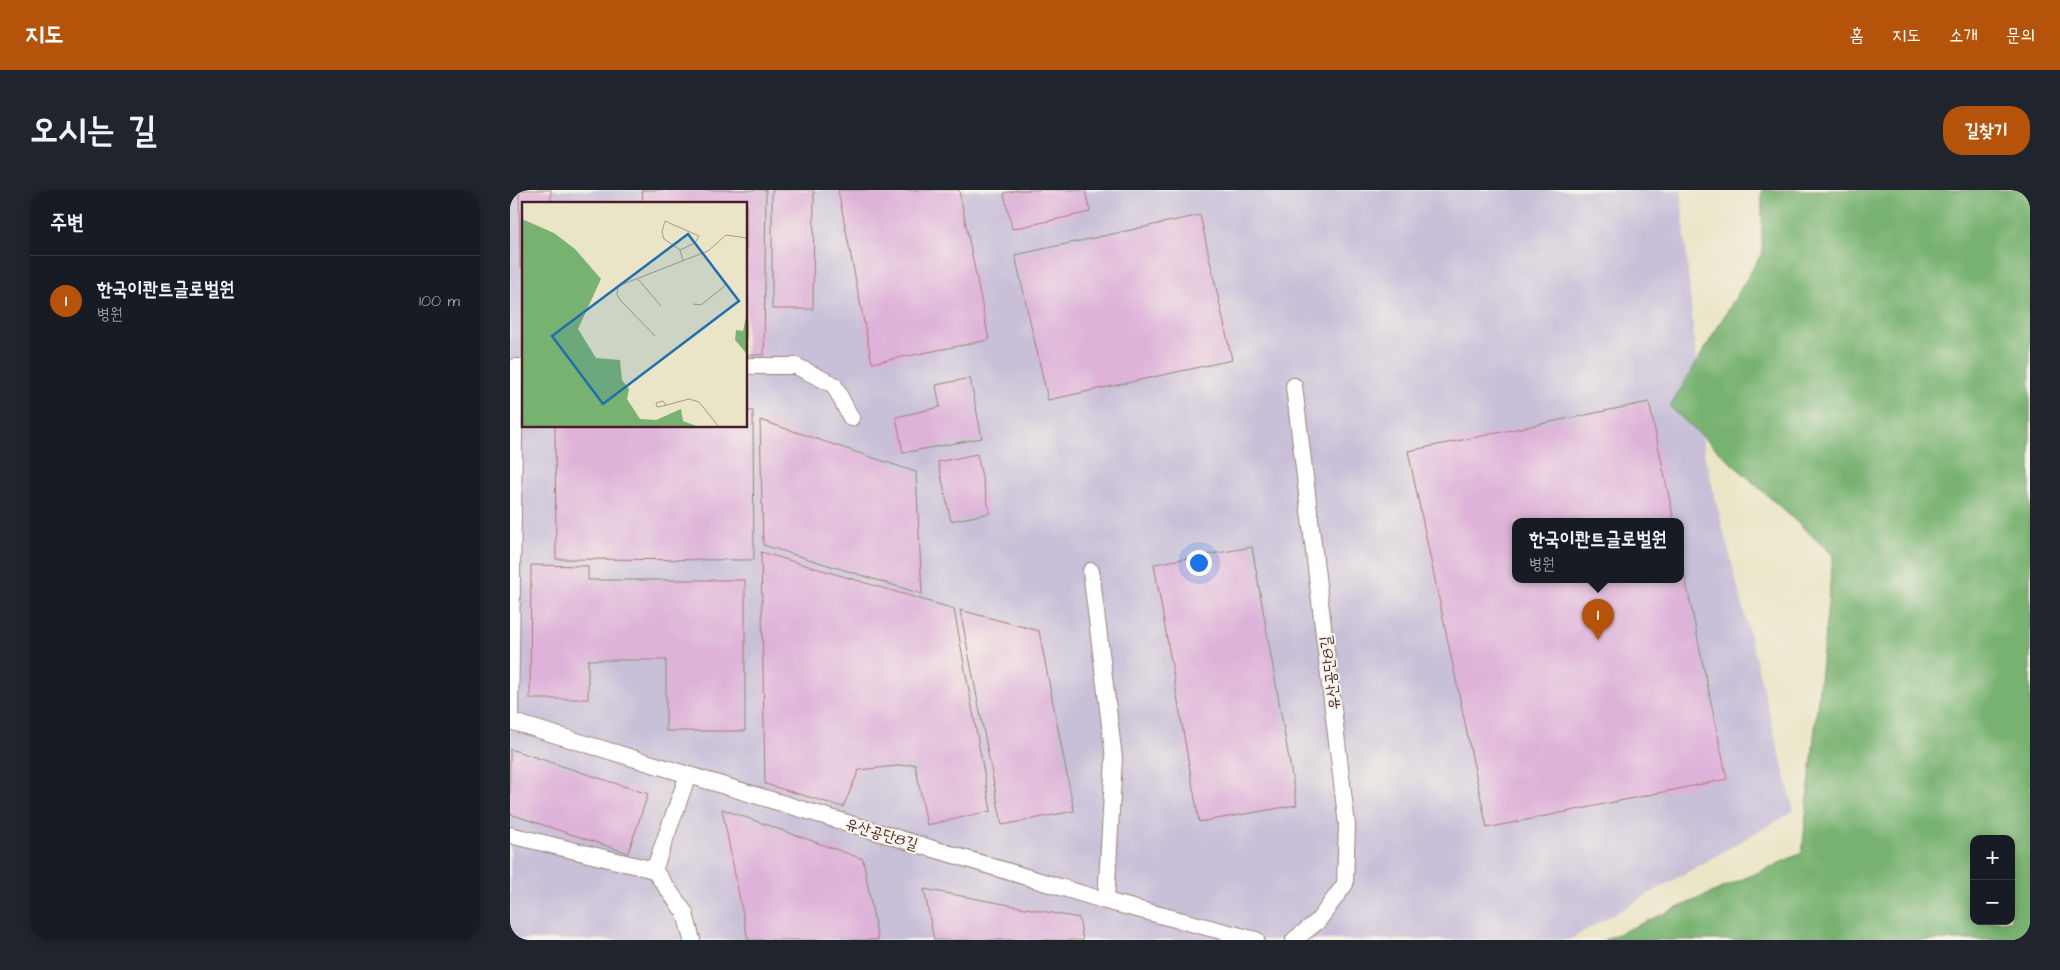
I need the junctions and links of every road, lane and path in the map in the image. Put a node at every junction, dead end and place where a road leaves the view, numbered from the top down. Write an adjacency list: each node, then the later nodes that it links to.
1 (748, 366): 4 (lane)
2 (522, 367): 6 (lane)
3 (1294, 386): 13 (lane, 유산공단8길)
4 (851, 418)
5 (1092, 571): 10 (lane)
6 (510, 721): 7 (lane, 유산공단8길)
7 (688, 775): 9 (lane); 10 (lane, 유산공단8길)
8 (510, 835): 9 (lane)
9 (654, 870): 11 (lane)
10 (1106, 901): 12 (lane, 유산공단8길)
11 (692, 940)
12 (1256, 940)
13 (1294, 940)

